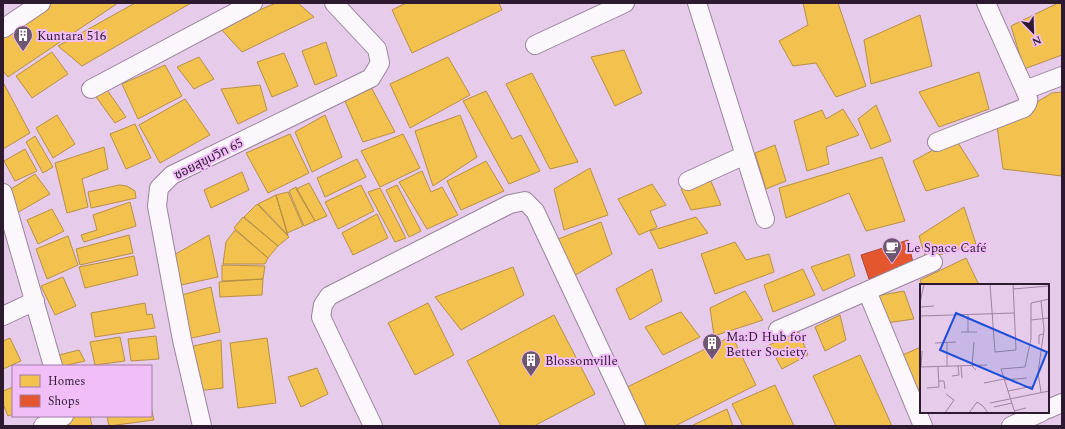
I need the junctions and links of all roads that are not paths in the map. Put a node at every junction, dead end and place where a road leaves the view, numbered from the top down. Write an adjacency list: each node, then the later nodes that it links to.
1 (42, 3): 7 (street)
2 (253, 3): 10 (street)
3 (334, 3): 28 (street, ซอยสุขุมวิท 65)
4 (625, 3): 8 (street)
5 (697, 3): 13 (street)
6 (986, 3): 11 (street)
7 (4, 28)
8 (535, 45)
9 (1062, 76): 11 (street)
10 (90, 89)
11 (1025, 90): 12 (street)
12 (936, 142)
13 (745, 155): 14 (street); 16 (street)
14 (688, 181)
15 (3, 193): 19 (street)
16 (764, 219)
17 (933, 262): 18 (street)
18 (867, 291): 21 (street); 31 (street)
19 (35, 301): 20 (street); 22 (street)
20 (3, 316)
21 (778, 330)
22 (53, 365)
23 (1062, 403): 24 (street)
24 (1049, 409)
25 (1040, 413): 32 (street)
26 (64, 417): 27 (street)
27 (43, 426)
28 (202, 426)
29 (373, 426): 30 (street)
30 (636, 426)
31 (923, 426)
32 (1011, 426)

